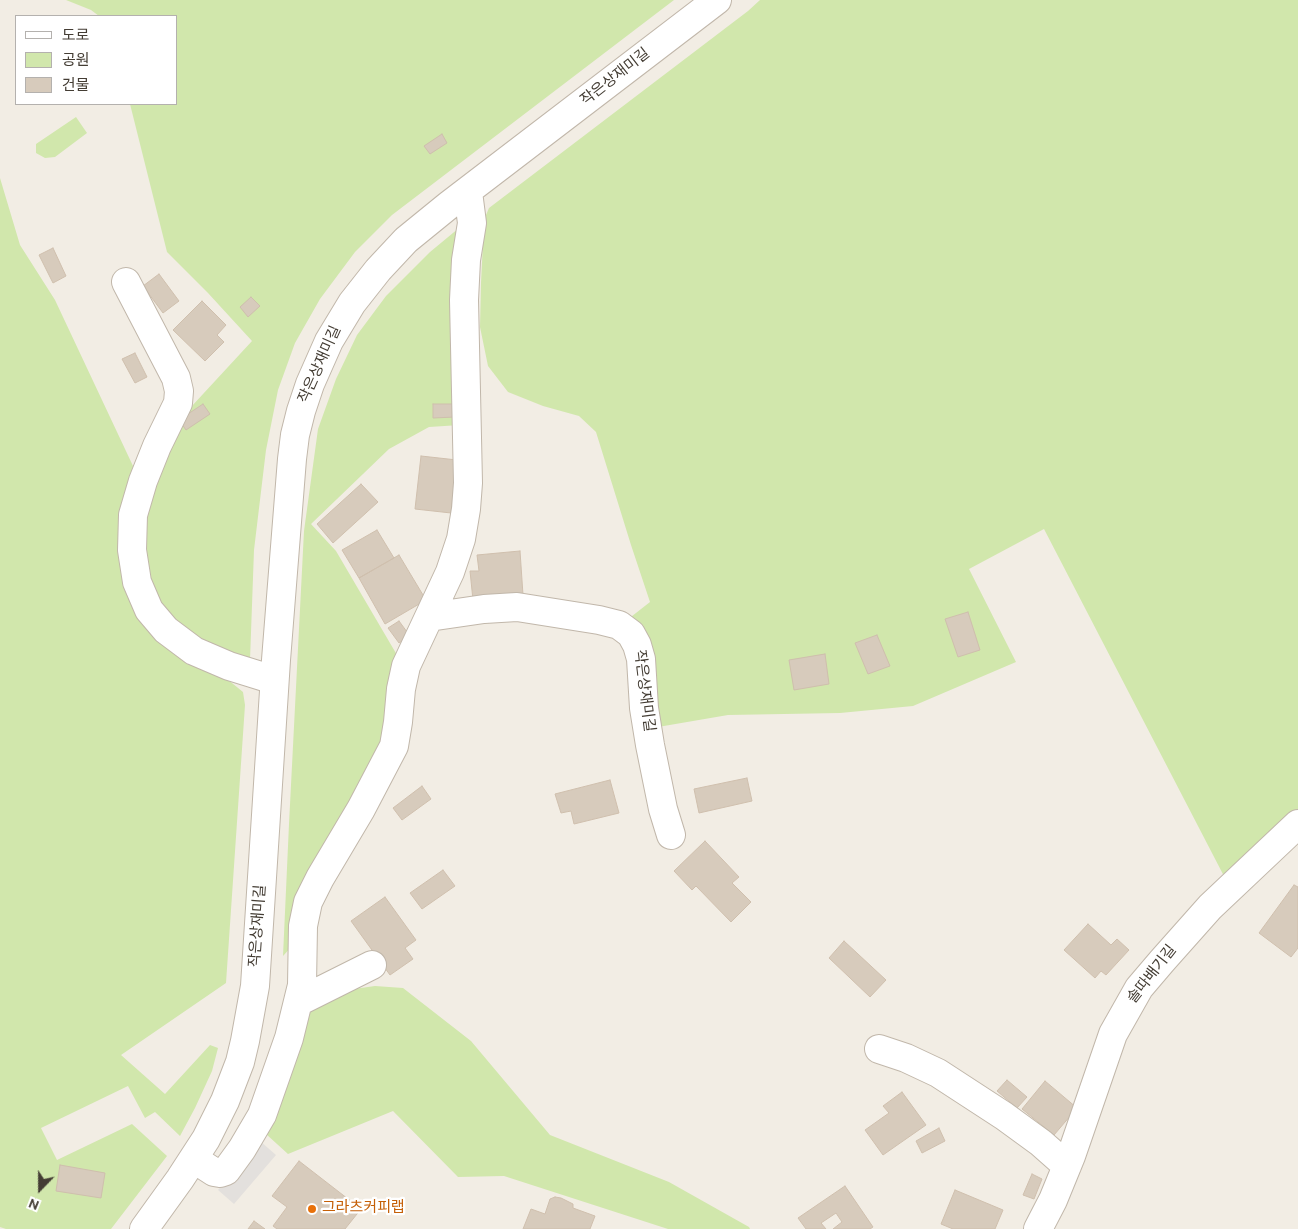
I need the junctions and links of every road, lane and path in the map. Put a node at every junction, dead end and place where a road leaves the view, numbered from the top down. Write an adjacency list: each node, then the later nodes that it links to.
1 (717, 0): 2 (street, 작은상재미길)
2 (468, 192): 4 (street); 5 (street, 작은상재미길)
3 (126, 282): 5 (street)
4 (429, 618): 7 (street, 작은상재미길); 9 (street)
5 (274, 680): 11 (street, 작은상재미길)
6 (1298, 824): 14 (street, 솔따배기길)
7 (672, 835)
8 (372, 966): 9 (street)
9 (298, 1002): 12 (street)
10 (879, 1049): 14 (street)
11 (233, 1081): 12 (street); 13 (street, 작은상재미길)
12 (268, 1096): 13 (street)
13 (194, 1159): 15 (street, 작은상재미길)
14 (1068, 1166): 16 (street, 솔따배기길)
15 (144, 1229)
16 (1038, 1229)

